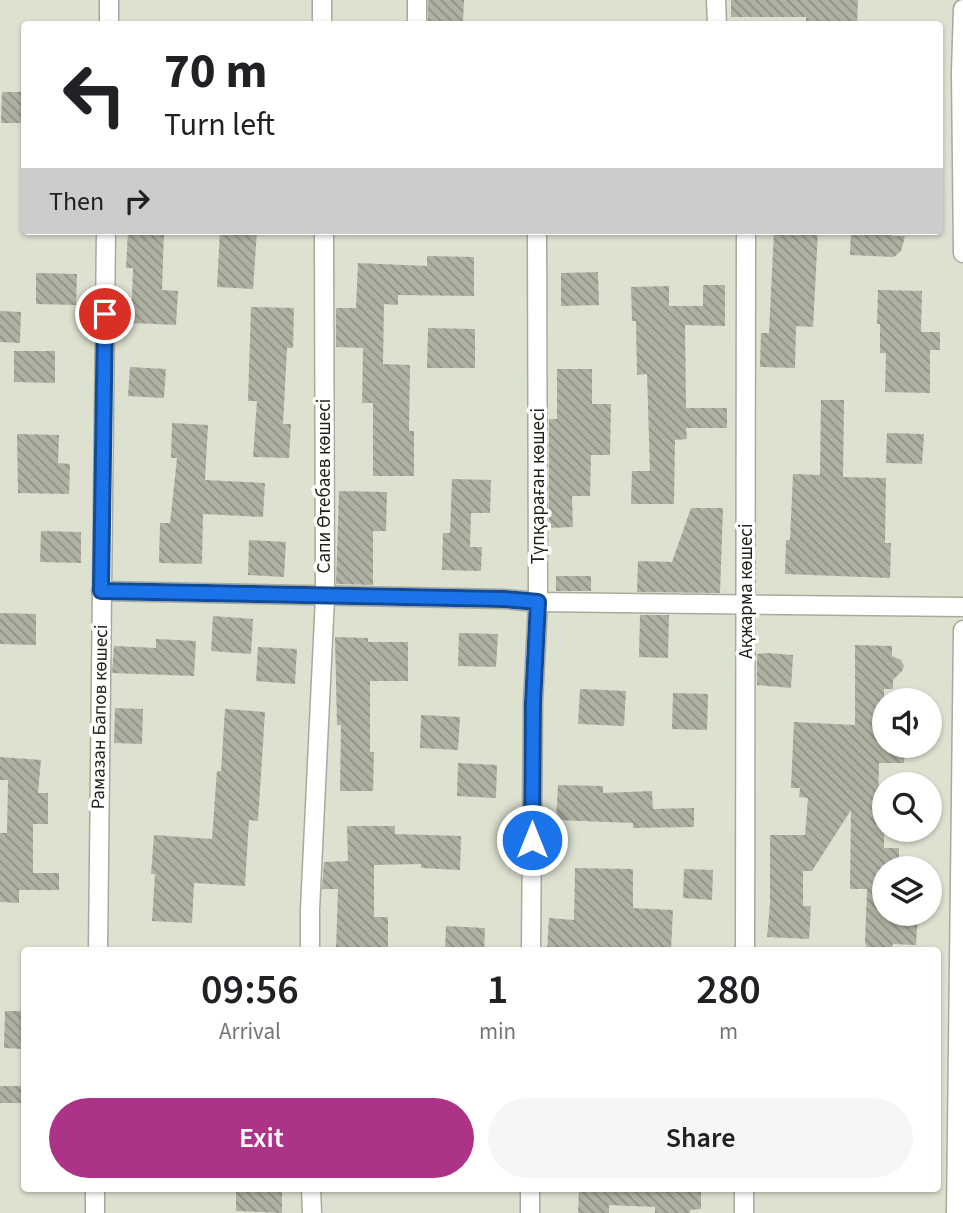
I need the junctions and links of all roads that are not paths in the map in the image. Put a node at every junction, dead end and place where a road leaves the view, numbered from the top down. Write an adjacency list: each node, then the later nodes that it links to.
1 (109, 0): 6 (street)
2 (322, 0): 7 (street)
3 (417, 0): 8 (street)
4 (716, 0): 9 (street)
5 (963, 9): 14 (street)
6 (109, 21)
7 (322, 21)
8 (416, 21)
9 (717, 21)
10 (106, 235): 15 (street, Рамазан Бапов көшесі)
11 (324, 235): 16 (street, Сапи Өтебаев көшесі)
12 (537, 235): 17 (street, Түпқараған көшесі)
13 (746, 235): 18 (street, Ақжарма көшесі)
14 (963, 253)
15 (101, 591): 16 (street); 21 (street, Рамазан Бапов көшесі)
16 (325, 597): 17 (street); 22 (street, Сапи Өтебаев көшесі)
17 (538, 602): 18 (street); 23 (street, Түпқараған көшесі)
18 (747, 604): 19 (street); 24 (street, Ақжарма көшесі)
19 (963, 607)
20 (963, 630): 33 (street)
21 (98, 947)
22 (310, 947)
23 (531, 947)
24 (745, 947)
25 (96, 1192): 29 (street)
26 (312, 1192): 30 (street)
27 (530, 1192): 31 (street)
28 (744, 1192): 32 (street)
29 (95, 1213)
30 (312, 1213)
31 (530, 1213)
32 (744, 1213)
33 (956, 1213)

